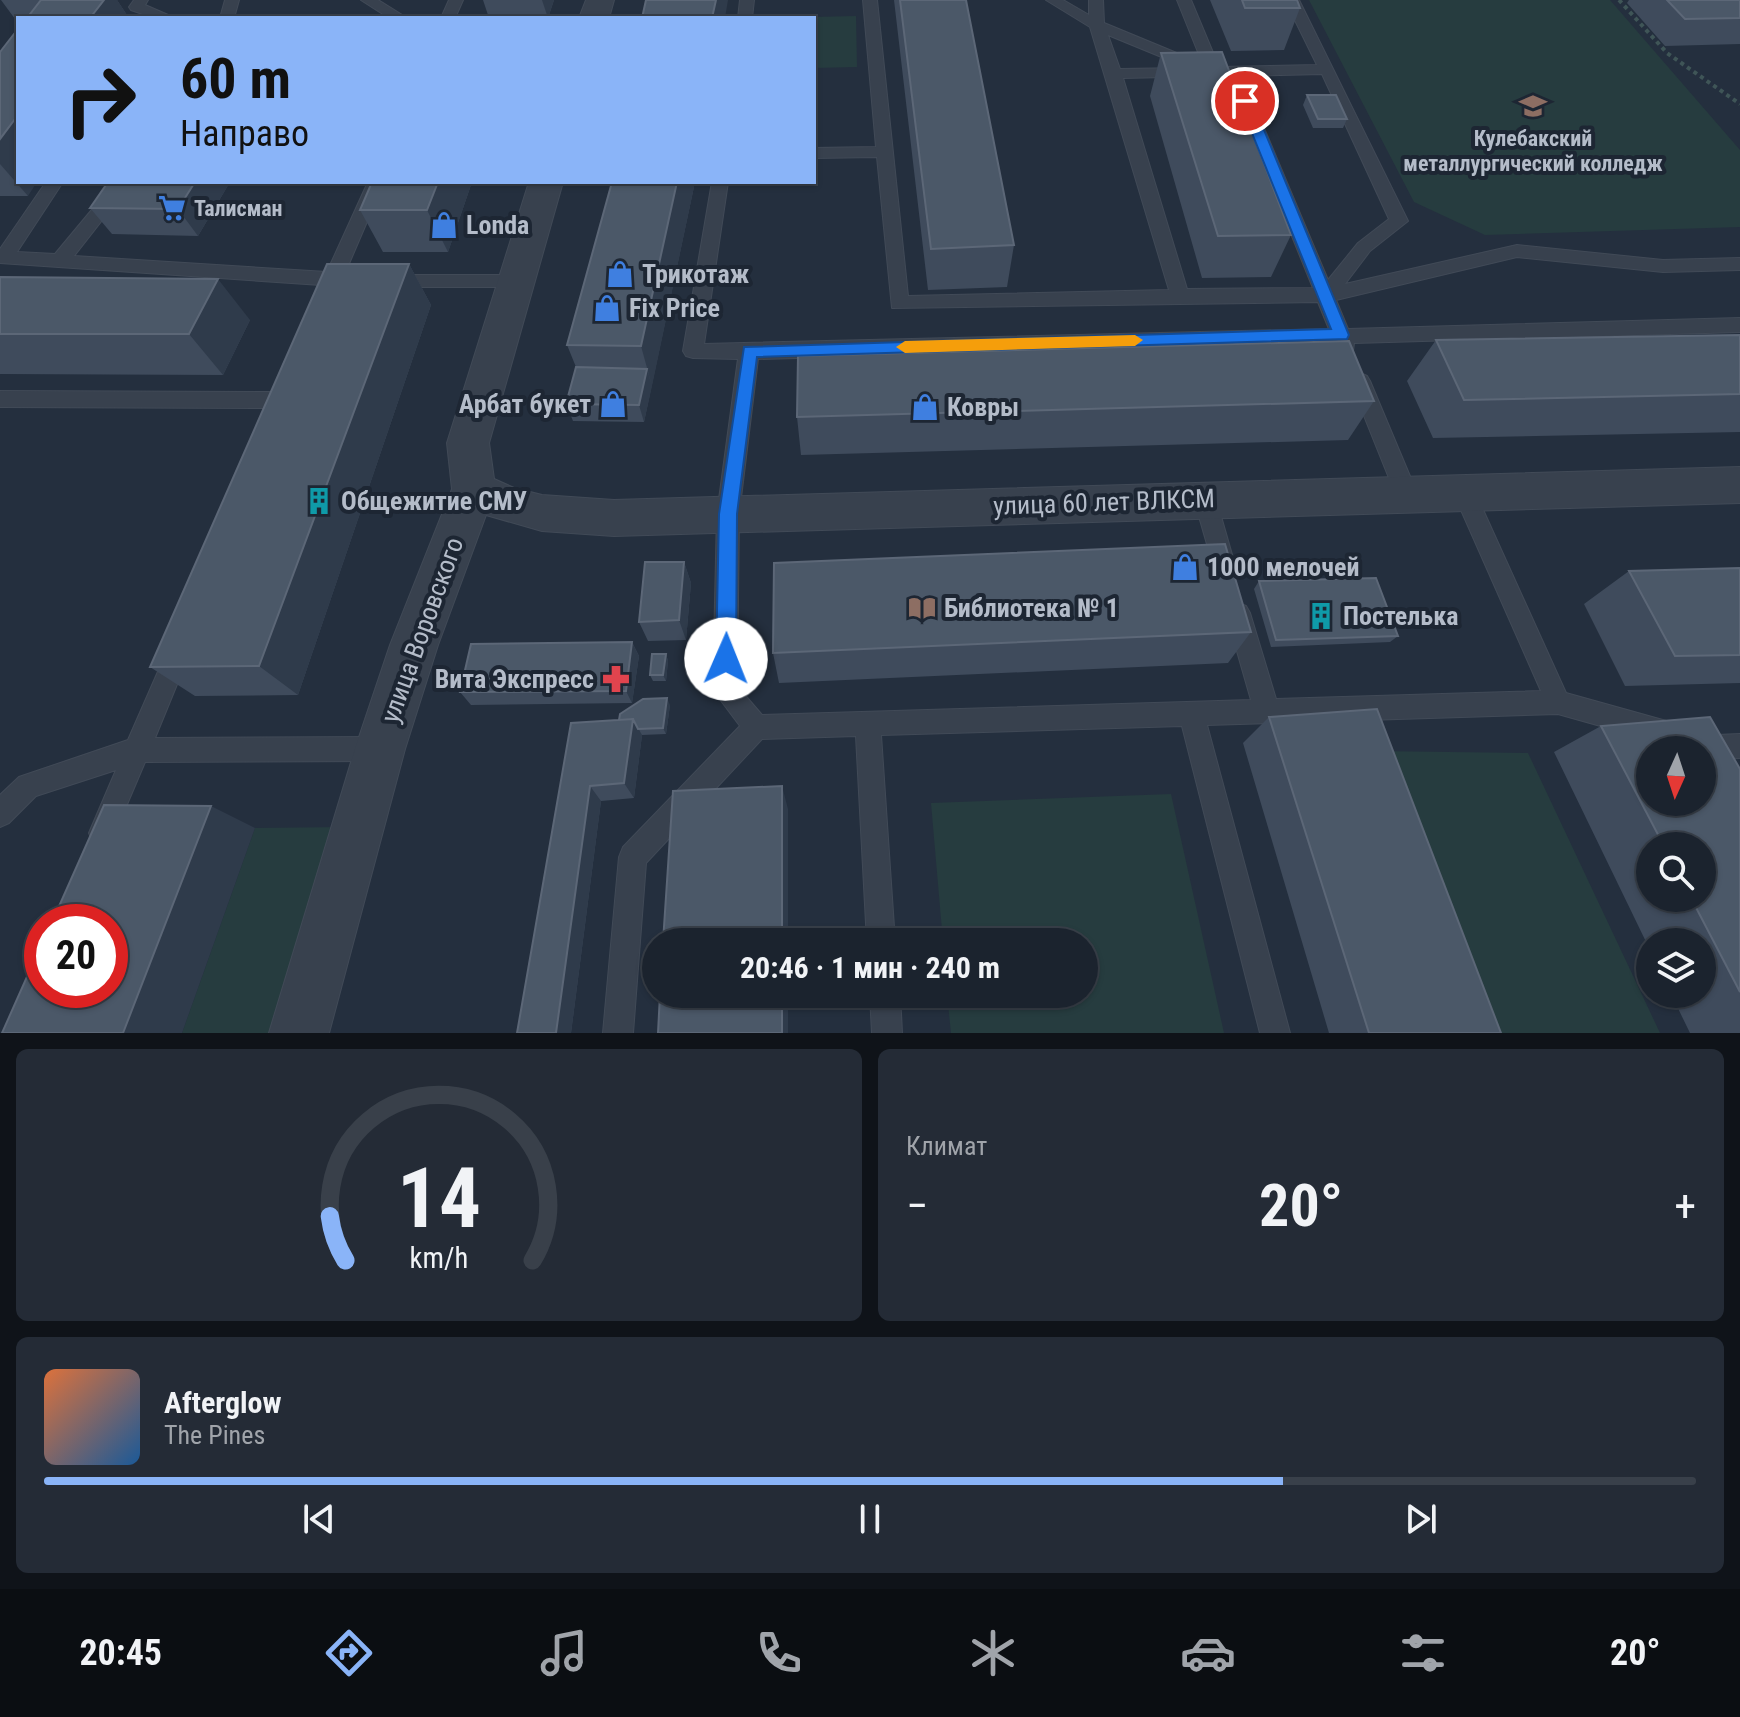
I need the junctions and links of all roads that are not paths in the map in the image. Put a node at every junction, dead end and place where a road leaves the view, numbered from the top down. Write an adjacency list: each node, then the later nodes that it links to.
1 (141, 0): 8 (lane)
2 (368, 0): 9 (lane)
3 (870, 0): 15 (lane)
4 (1053, 0): 10 (lane)
5 (1096, 0): 10 (lane)
6 (1184, 0): 12 (lane)
7 (1292, 0): 11 (lane)
8 (162, 16)
9 (396, 16)
10 (1097, 25): 12 (lane); 14 (lane)
11 (1327, 69): 13 (lane); 27 (lane)
12 (1214, 73): 13 (lane); 14 (lane)
13 (1233, 73): 27 (lane)
14 (1114, 74): 28 (lane)
15 (885, 152): 16 (lane); 28 (lane)
16 (816, 153)
17 (54, 184): 22 (lane)
18 (122, 184): 23 (lane)
19 (375, 184): 25 (lane)
20 (545, 184): 26 (street, улица Воровского)
21 (720, 184): 32 (lane)
22 (2, 257): 23 (lane)
23 (58, 263): 25 (lane)
24 (1740, 264): 27 (lane)
25 (332, 280): 26 (lane); 29 (lane)
26 (516, 281): 36 (street, улица Воровского)
27 (1327, 295): 28 (lane); 31 (lane)
28 (1180, 296)
29 (321, 307)
30 (1740, 325): 31 (lane)
31 (1341, 335): 32 (lane); 38 (lane)
32 (749, 352): 40 (lane)
33 (0, 399): 34 (lane)
34 (271, 429)
35 (1740, 485): 37 (street, улица 60 лет ВЛКСМ)
36 (474, 489): 40 (street, улица 60 лет ВЛКСМ); 48 (street, улица Воровского)
37 (1464, 492): 38 (street, улица 60 лет ВЛКСМ); 42 (lane)
38 (1406, 493): 39 (street, улица 60 лет ВЛКСМ)
39 (1205, 499): 40 (street, улица 60 лет ВЛКСМ); 43 (lane)
40 (728, 514): 46 (lane)
41 (186, 634): 49 (lane)
42 (1558, 702): 43 (lane); 47 (lane)
43 (1267, 711): 44 (lane)
44 (1191, 713): 45 (lane); 60 (lane)
45 (868, 723): 46 (lane); 55 (lane)
46 (756, 727): 58 (lane)
47 (1728, 747): 50 (lane)
48 (380, 749): 49 (lane); 57 (street, улица Воровского)
49 (137, 750): 52 (lane); 54 (lane)
50 (1732, 775)
51 (0, 786): 52 (lane)
52 (28, 786): 53 (lane)
53 (0, 814)
54 (95, 850)
55 (880, 928)
56 (886, 1008): 59 (lane)
57 (299, 1033)
58 (618, 1033)
59 (887, 1033)
60 (1275, 1033)

